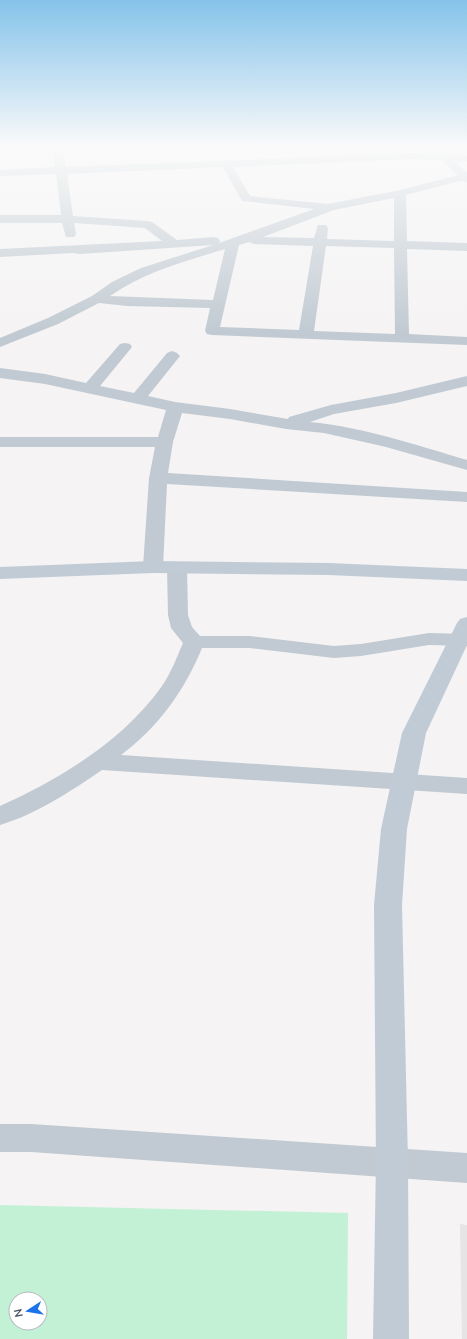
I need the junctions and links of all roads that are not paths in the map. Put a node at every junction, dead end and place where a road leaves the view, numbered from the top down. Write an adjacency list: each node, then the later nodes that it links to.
1 (65, 208): 6 (street)
2 (328, 208): 7 (street)
3 (329, 208): 8 (street)
4 (400, 208): 10 (street)
5 (0, 219): 6 (street)
6 (67, 220): 9 (street); 12 (street)
7 (239, 241): 8 (street); 9 (street); 14 (street); 15 (street)
8 (318, 242): 10 (street); 16 (street)
9 (173, 243): 12 (street)
10 (401, 245): 11 (street); 17 (street)
11 (467, 247)
12 (73, 249): 13 (street)
13 (0, 253)
14 (97, 299): 15 (street); 19 (street)
15 (218, 304): 16 (street)
16 (306, 335): 17 (street)
17 (402, 338): 18 (street)
18 (467, 341)
19 (0, 343)
20 (125, 347): 24 (street)
21 (172, 356): 25 (street)
22 (0, 373): 24 (street)
23 (467, 381): 27 (street)
24 (90, 389): 25 (street)
25 (138, 399): 26 (street)
26 (175, 407): 27 (street); 29 (street)
27 (286, 424): 30 (street)
28 (0, 442): 29 (street)
29 (165, 442): 31 (street)
30 (467, 465)
31 (158, 478): 32 (street); 33 (street)
32 (467, 497)
33 (153, 567): 34 (street); 35 (street)
34 (177, 568): 36 (street); 38 (street)
35 (0, 573)
36 (467, 575)
37 (464, 634): 38 (street); 40 (street)
38 (194, 642): 39 (street)
39 (99, 762): 40 (street); 42 (street)
40 (403, 781): 41 (street); 44 (street)
41 (467, 786)
42 (0, 816)
43 (0, 1138): 44 (street)
44 (392, 1162): 45 (street); 46 (street)
45 (467, 1168)
46 (391, 1339)

